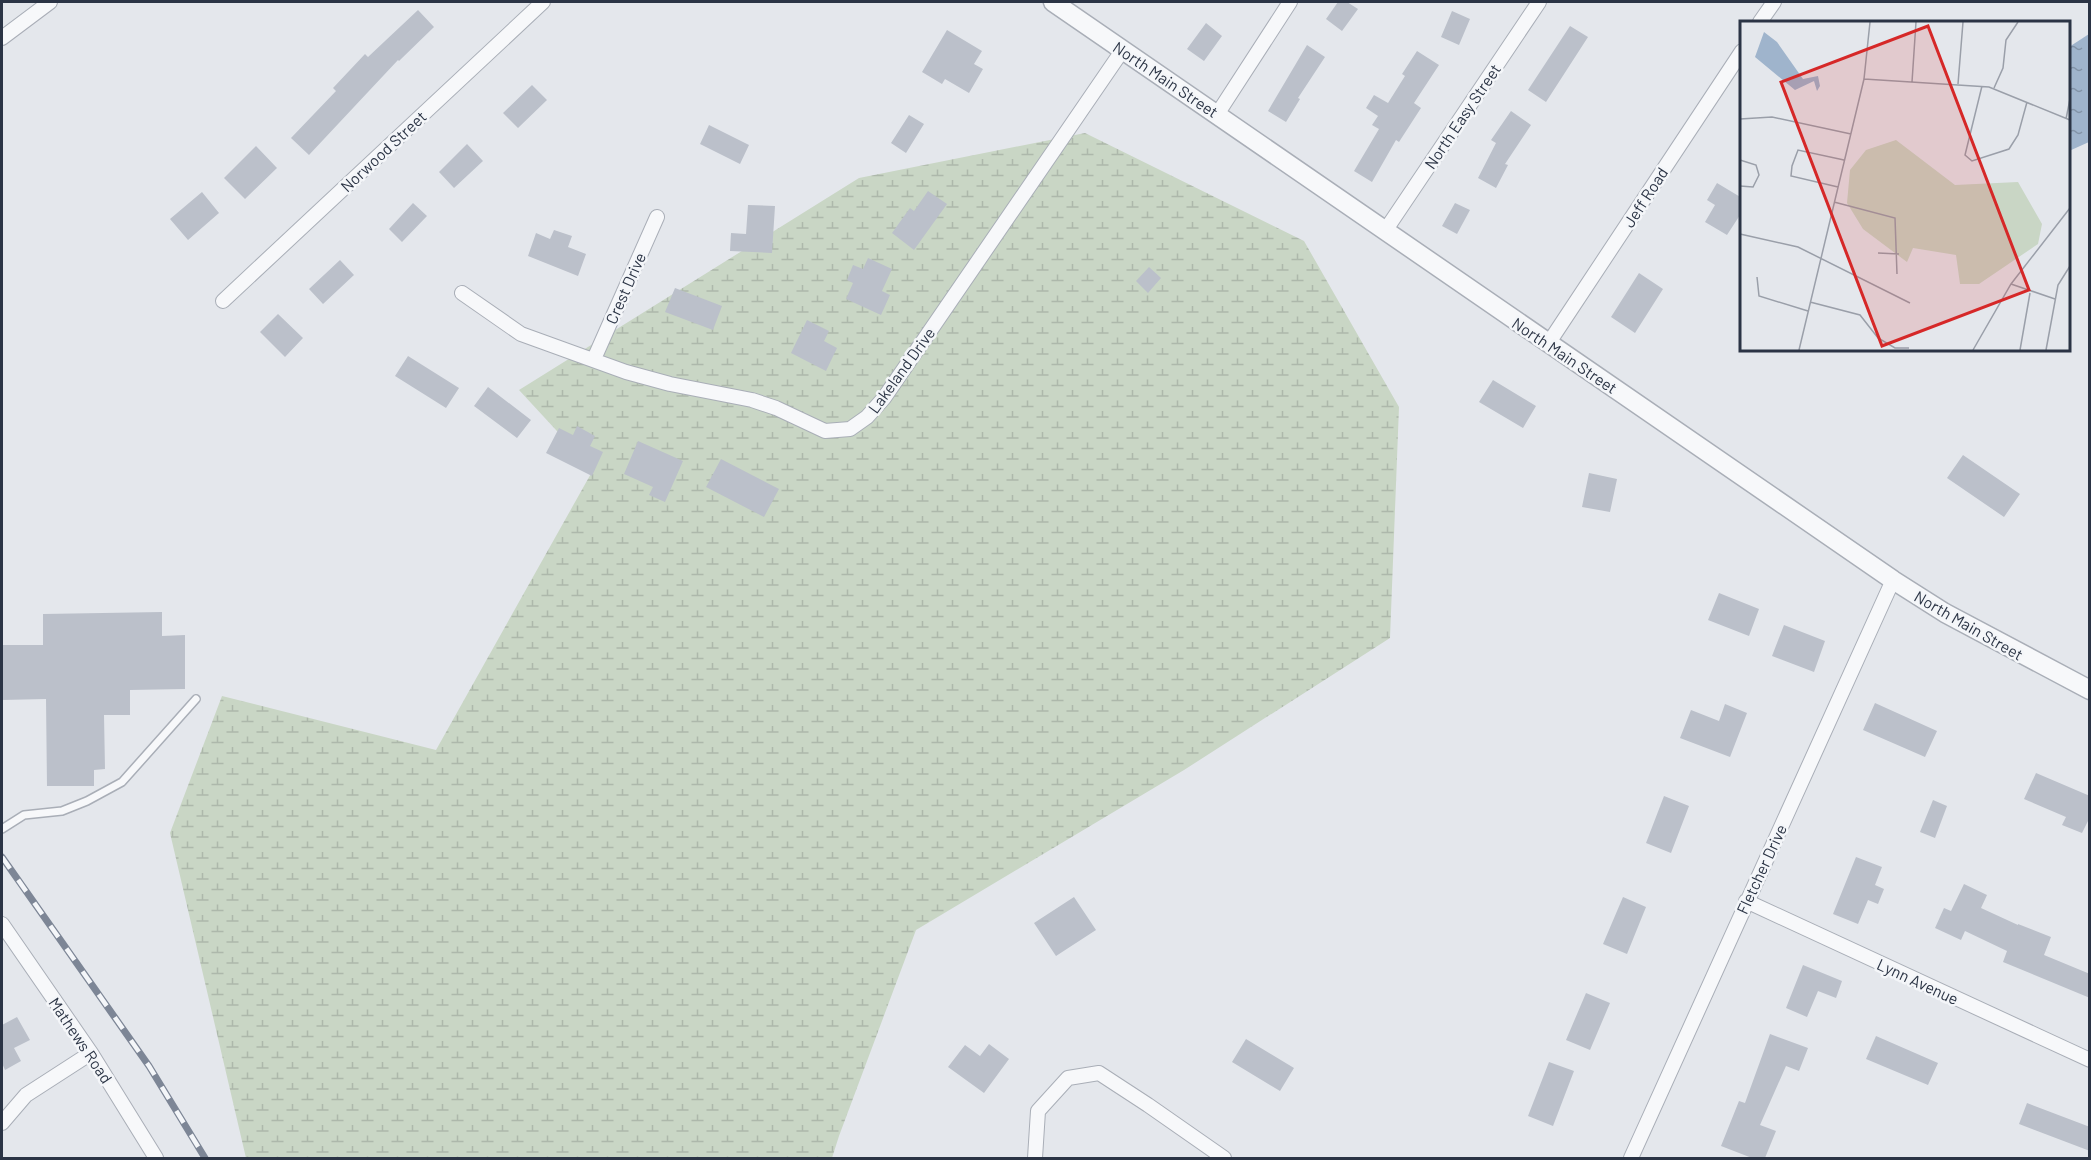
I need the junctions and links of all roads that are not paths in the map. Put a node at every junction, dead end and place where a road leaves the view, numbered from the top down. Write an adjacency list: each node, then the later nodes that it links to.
1 (50, 2): 8 (street)
2 (543, 2): 15 (street, Norwood Street)
3 (1053, 2): 9 (street, North Main Street)
4 (1290, 2): 11 (street)
5 (1539, 2): 13 (street, North Easy Street)
6 (1774, 2): 7 (street)
7 (1761, 21)
8 (2, 38)
9 (1122, 51): 11 (street, North Main Street); 17 (street, Lakeland Drive)
10 (1740, 54): 16 (street, Jeff Road)
11 (1218, 113): 13 (street, North Main Street)
12 (657, 218): 17 (street, Crest Drive)
13 (1385, 231): 16 (street, North Main Street)
14 (462, 293): 17 (street, Lakeland Drive)
15 (223, 301)
16 (1548, 344): 18 (street, North Main Street)
17 (594, 359)
18 (1893, 580): 19 (street, North Main Street); 22 (street, Fletcher Drive)
19 (2090, 690)
20 (196, 699): 21 (lane)
21 (2, 829)
22 (1746, 901): 25 (street, Lynn Avenue); 30 (street, Fletcher Drive)
23 (2, 924): 24 (street, Mathews Road)
24 (91, 1053): 26 (street); 27 (street, Mathews Road)
25 (2090, 1060)
26 (2, 1124)
27 (156, 1158)
28 (1035, 1158): 29 (street)
29 (1224, 1158)
30 (1631, 1158)

